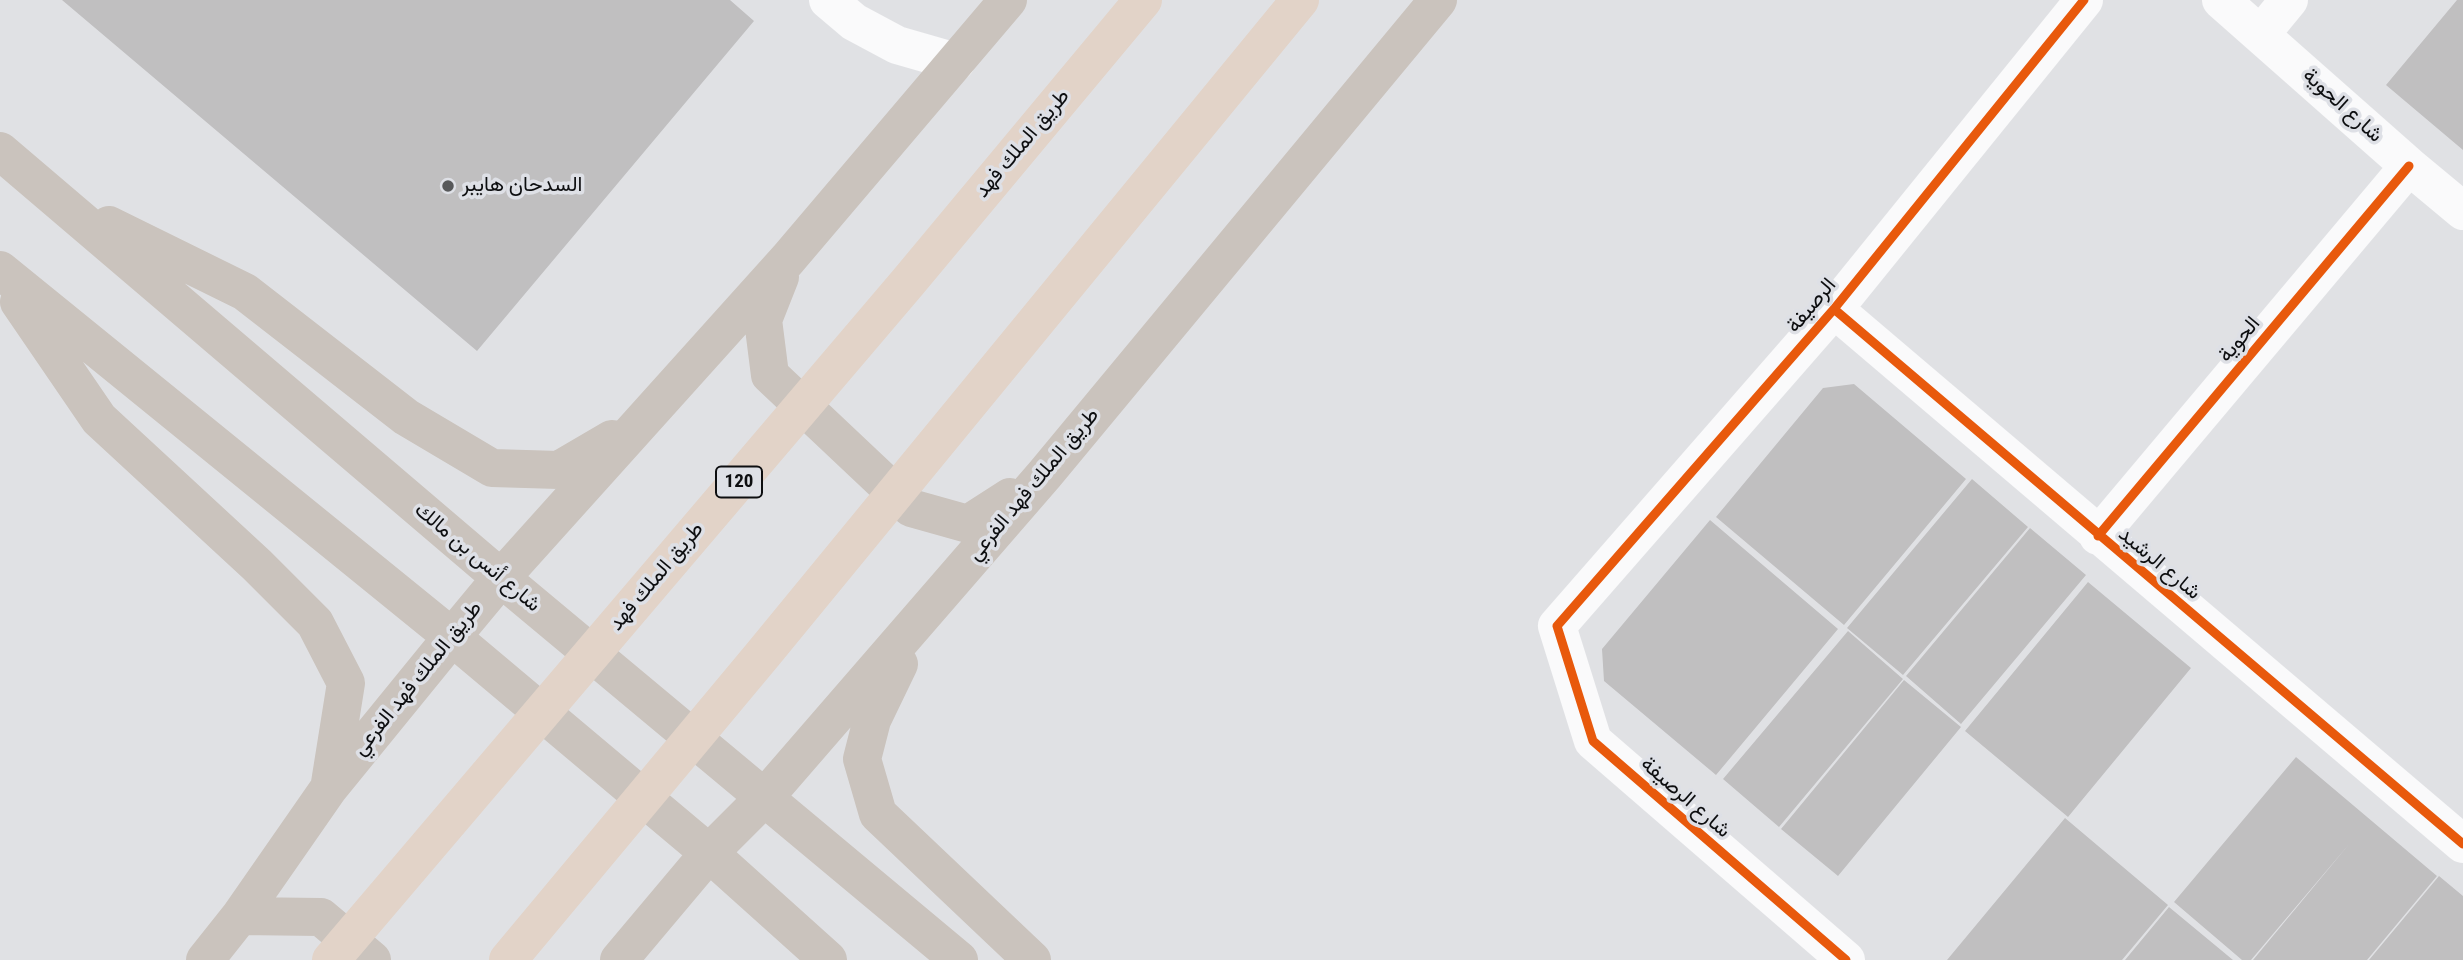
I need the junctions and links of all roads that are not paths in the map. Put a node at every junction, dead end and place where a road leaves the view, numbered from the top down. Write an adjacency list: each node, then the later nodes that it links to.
1 (828, 0): 10 (street)
2 (1007, 0): 10 (main road, طريق الملك فهد الفرعي)
3 (1143, 0): 31 (highway, طريق الملك فهد / 120)
4 (1300, 0): 33 (highway)
5 (1438, 0): 19 (main road, طريق الملك فهد الفرعي)
6 (2084, 0): 17 (street, الرصيفة)
7 (2221, 0): 9 (street, شارع الحوية)
8 (2289, 0): 9 (street)
9 (2262, 34): 12 (street, شارع الحوية)
10 (956, 61): 15 (main road, طريق الملك فهد الفرعي)
11 (0, 151): 13 (main road, شارع أنس بن مالك)
12 (2409, 166): 14 (street, شارع الحوية); 20 (street, الحوية)
13 (55, 198): 18 (main road); 21 (main road, شارع أنس بن مالك)
14 (2463, 211)
15 (788, 259): 18 (main road, طريق الملك فهد الفرعي); 19 (main road)
16 (0, 272): 24 (main road); 25 (main road)
17 (1834, 309): 20 (street, شارع الرشيد); 23 (street, الرصيفة)
18 (696, 362): 21 (main road, طريق الملك فهد الفرعي)
19 (1045, 474): 22 (main road, طريق الملك فهد الفرعي)
20 (2098, 536): 27 (street, شارع الرشيد)
21 (501, 578): 24 (main road, طريق الملك فهد الفرعي); 26 (main road, شارع أنس بن مالك)
22 (919, 620): 26 (main road, طريق الملك فهد الفرعي); 37 (main road)
23 (1557, 626): 38 (street, شارع الرصيفة)
24 (452, 637): 25 (main road, طريق الملك فهد الفرعي); 28 (main road)
25 (329, 788): 29 (main road, طريق الملك فهد الفرعي)
26 (765, 797): 28 (main road, طريق الملك فهد الفرعي); 36 (main road, شارع أنس بن مالك)
27 (2463, 844)
28 (709, 853): 34 (main road, طريق الملك فهد الفرعي); 35 (main road)
29 (240, 916): 30 (main road, طريق الملك فهد الفرعي); 32 (main road)
30 (205, 960)
31 (331, 960)
32 (372, 960)
33 (508, 960)
34 (620, 960)
35 (828, 960)
36 (959, 960)
37 (1032, 960)
38 (1846, 960)

